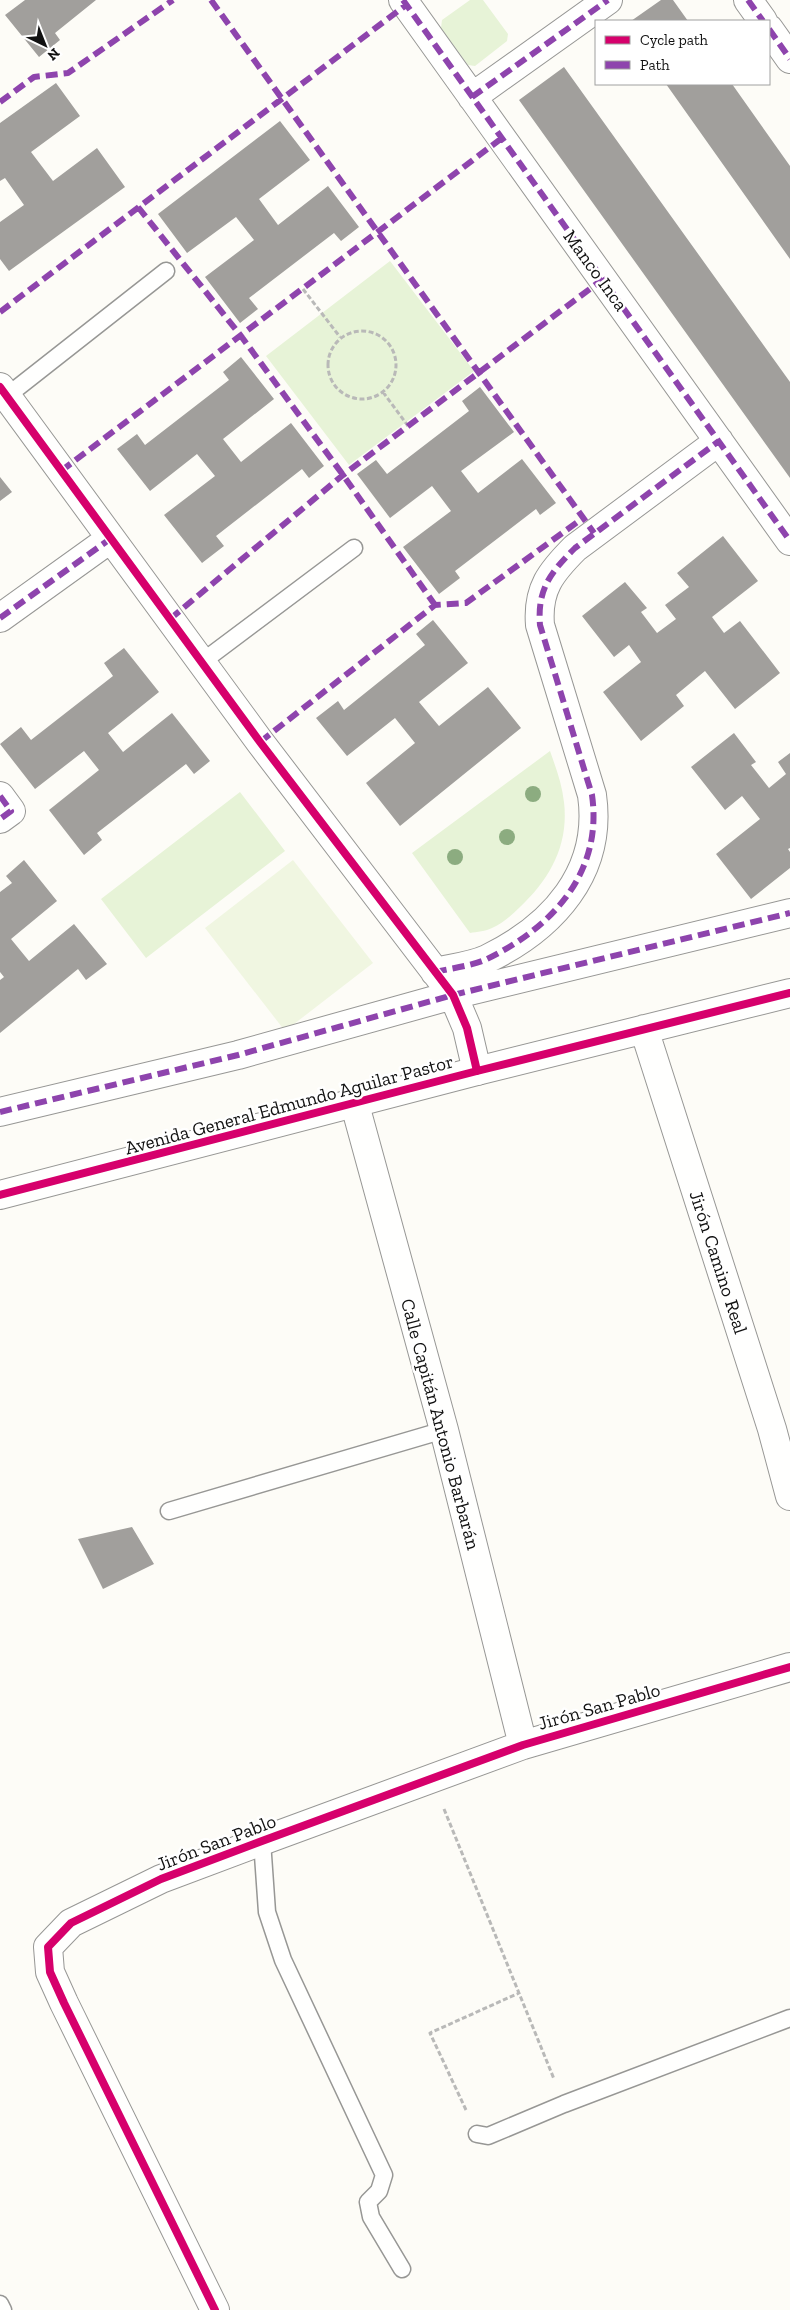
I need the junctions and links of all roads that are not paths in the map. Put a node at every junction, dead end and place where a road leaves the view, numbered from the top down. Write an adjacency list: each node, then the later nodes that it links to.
1 (403, 0): 7 (street, Manco Inca)
2 (608, 0): 7 (street)
3 (748, 0): 4 (street)
4 (762, 20)
5 (770, 30): 6 (street)
6 (790, 59)
7 (472, 97): 10 (street, Manco Inca)
8 (166, 271): 9 (lane)
9 (3, 392): 11 (street)
10 (719, 441): 12 (street, Manco Inca); 19 (street)
11 (110, 538): 14 (street); 15 (street)
12 (790, 541)
13 (354, 548): 15 (lane)
14 (0, 618)
15 (202, 662): 19 (street)
16 (0, 796): 17 (street)
17 (0, 819)
18 (790, 913): 21 (street)
19 (436, 972): 21 (street)
20 (790, 994): 22 (street, Avenida General Edmundo Aguilar Pastor)
21 (453, 995): 23 (street); 25 (street)
22 (644, 1029): 23 (street, Avenida General Edmundo Aguilar Pastor); 28 (street, Jirón Camino Real)
23 (477, 1071): 24 (street, Avenida General Edmundo Aguilar Pastor)
24 (355, 1105): 26 (street, Avenida General Edmundo Aguilar Pastor); 27 (street, Calle Capitán Antonio Barbarán)
25 (0, 1112)
26 (0, 1195)
27 (444, 1430): 30 (lane); 32 (street, Calle Capitán Antonio Barbarán)
28 (781, 1430): 29 (street, Jirón Camino Real)
29 (790, 1496)
30 (169, 1511)
31 (790, 1667): 32 (street, Jirón San Pablo)
32 (523, 1745): 33 (street, Jirón San Pablo)
33 (262, 1841): 36 (lane); 39 (street, Jirón San Pablo)
34 (790, 2018): 35 (lane)
35 (477, 2134)
36 (402, 2269)
37 (0, 2304): 38 (lane)
38 (3, 2310)
39 (215, 2310)

